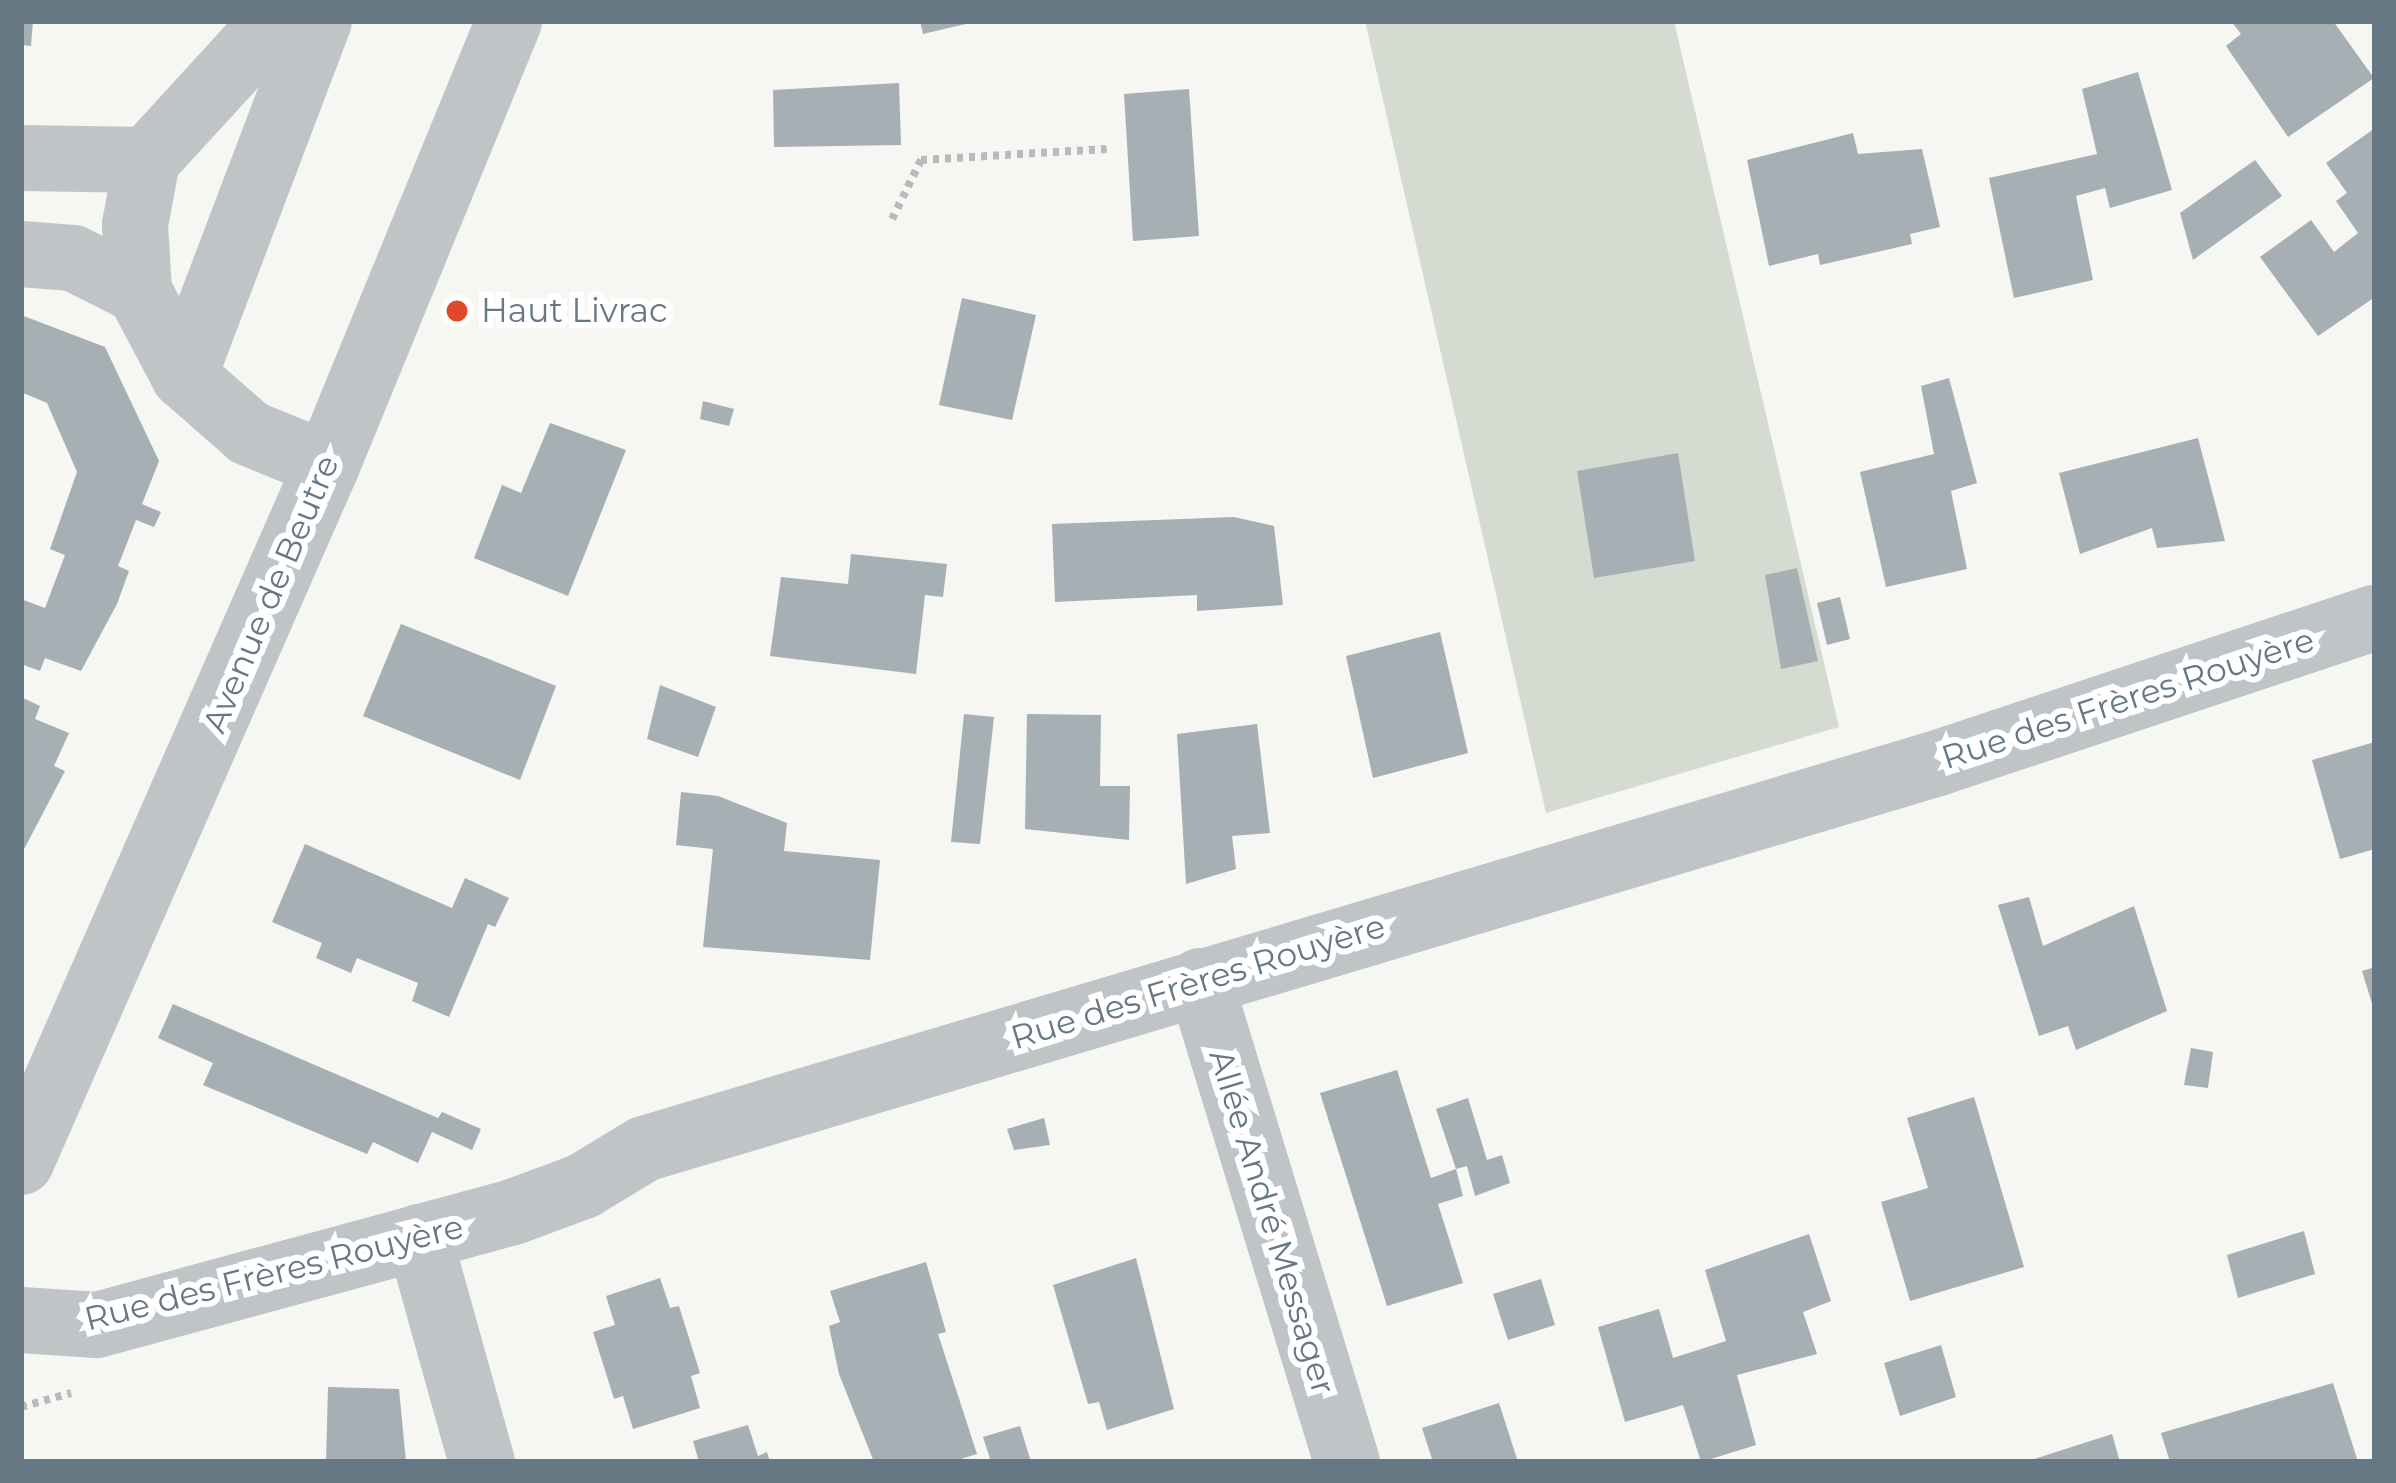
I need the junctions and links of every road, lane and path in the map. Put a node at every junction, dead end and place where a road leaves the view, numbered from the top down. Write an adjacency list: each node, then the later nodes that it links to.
1 (302, 21): 6 (street)
2 (319, 21): 10 (street)
3 (493, 25): 11 (street, Avenue de Beutre)
4 (1108, 148): 7 (path)
5 (21, 158): 6 (street)
6 (147, 160): 9 (street)
7 (892, 219)
8 (21, 254): 9 (street)
9 (139, 291): 10 (street)
10 (184, 376): 11 (street)
11 (327, 465): 14 (street, Avenue de Beutre)
12 (2375, 618): 13 (street, Rue des Frères Rouyère)
13 (1200, 981): 15 (street, Rue des Frères Rouyère); 18 (street, Allée André Messager)
14 (21, 1162)
15 (419, 1237): 16 (street, Rue des Frères Rouyère); 17 (street)
16 (21, 1320)
17 (482, 1462)
18 (1347, 1462)

